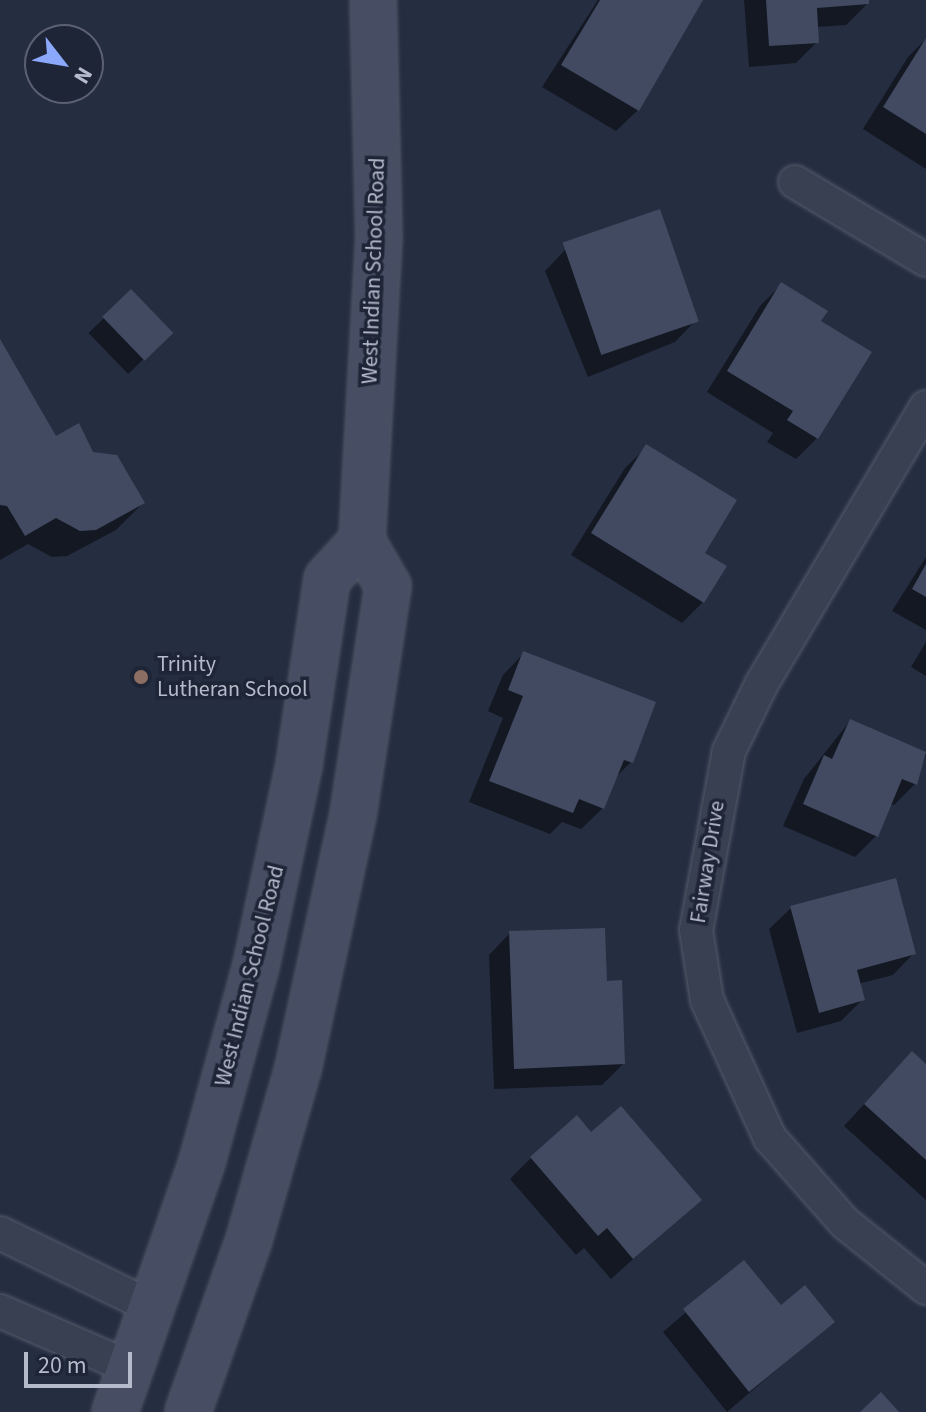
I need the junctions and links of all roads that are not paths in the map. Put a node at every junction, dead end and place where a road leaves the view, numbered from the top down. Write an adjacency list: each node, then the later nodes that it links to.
1 (373, 0): 5 (main road, West Indian School Road)
2 (795, 182): 3 (street)
3 (926, 260)
4 (926, 407): 7 (street, Fairway Drive)
5 (362, 541): 8 (main road, West Indian School Road); 12 (main road)
6 (0, 1233): 8 (street)
7 (926, 1288)
8 (154, 1308): 10 (main road, West Indian School Road)
9 (0, 1311): 10 (street)
10 (131, 1368): 11 (main road, West Indian School Road)
11 (115, 1412)
12 (188, 1412)

